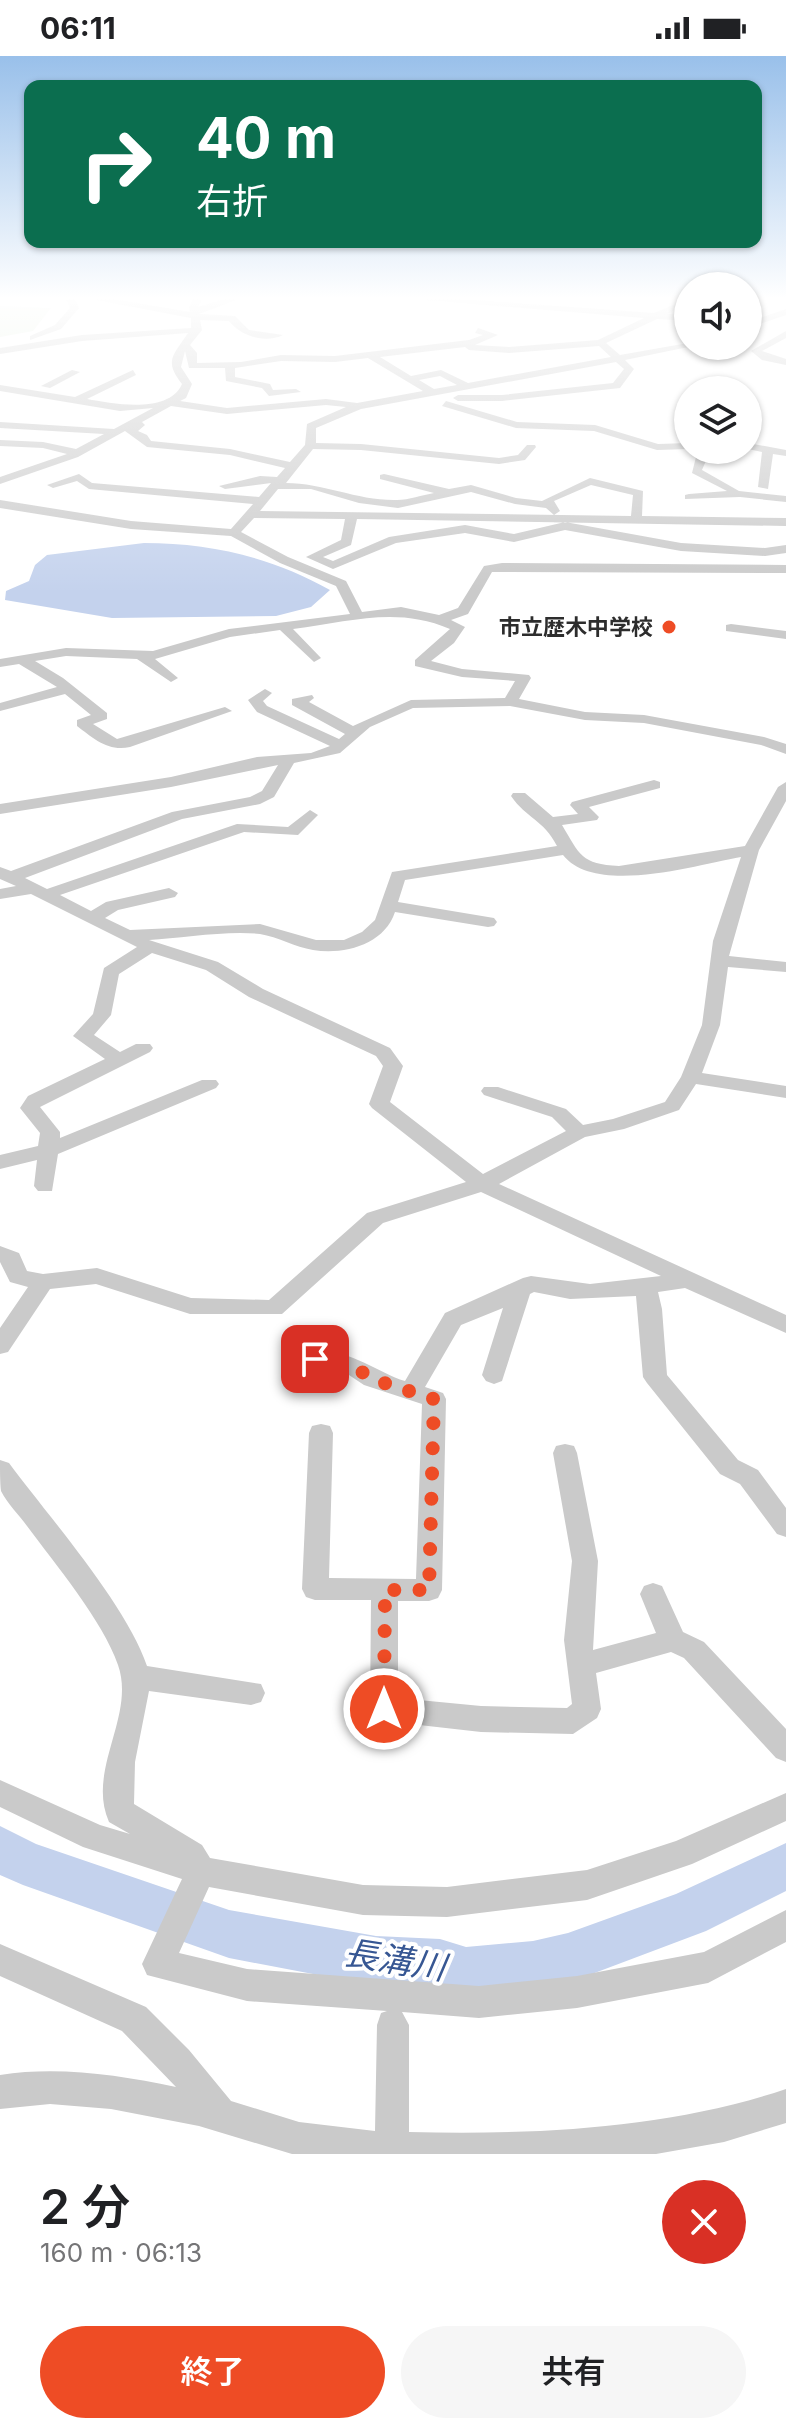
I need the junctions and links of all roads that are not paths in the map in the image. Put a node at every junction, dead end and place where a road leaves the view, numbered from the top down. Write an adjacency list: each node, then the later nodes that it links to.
1 (64, 397): 10 (street)
2 (84, 397): 10 (street)
3 (178, 397): 12 (street)
4 (309, 397): 11 (street)
5 (420, 397): 13 (street)
6 (436, 397): 16 (street)
7 (477, 397): 9 (street)
8 (515, 397): 9 (street)
9 (502, 398): 16 (street)
10 (78, 400): 12 (street)
11 (322, 402): 12 (street); 13 (street)
12 (171, 403): 14 (street)
13 (358, 406): 19 (street)
14 (132, 424): 17 (street); 28 (street)
15 (0, 425): 17 (street)
16 (558, 425): 20 (street)
17 (118, 432): 24 (street)
18 (0, 443): 24 (street)
19 (310, 446): 21 (street); 28 (street)
20 (674, 446)
21 (531, 447)
22 (762, 448): 23 (street)
23 (768, 449): 25 (street); 37 (street)
24 (78, 453): 29 (street)
25 (786, 453)
26 (699, 464): 40 (street)
27 (2, 465): 29 (street)
28 (293, 466): 36 (street)
29 (35, 469): 33 (street)
30 (427, 472): 34 (street)
31 (103, 475): 36 (street)
32 (384, 477): 34 (street)
33 (0, 481)
34 (411, 482): 38 (street)
35 (53, 485): 43 (street)
36 (277, 486): 38 (street); 43 (street)
37 (764, 487)
38 (445, 492): 39 (street)
39 (485, 492): 45 (street); 48 (street)
40 (733, 494): 42 (street); 51 (street)
41 (101, 498): 46 (street)
42 (786, 499)
43 (263, 501): 46 (street)
44 (0, 504): 53 (street)
45 (549, 505): 49 (street); 50 (street)
46 (251, 512): 47 (street); 53 (street)
47 (351, 517): 48 (street); 50 (street)
48 (485, 519): 50 (street)
49 (636, 521): 50 (street); 51 (street)
50 (562, 522): 55 (street)
51 (700, 522): 52 (street); 55 (street)
52 (781, 522): 54 (street)
53 (234, 533): 58 (street)
54 (786, 540)
55 (719, 548): 56 (street)
56 (786, 549)
57 (786, 569): 59 (street)
58 (357, 614): 59 (street); 60 (street)
59 (440, 619): 71 (street)
60 (284, 627): 63 (street); 64 (street)
61 (731, 628): 62 (street)
62 (786, 635)
63 (140, 654): 65 (street); 67 (street)
64 (314, 658)
65 (24, 661): 66 (street); 68 (street)
66 (0, 663)
67 (171, 678)
68 (66, 689): 72 (street); 73 (street)
69 (265, 693): 75 (street)
70 (307, 698): 74 (street)
71 (510, 702): 74 (street); 76 (street)
72 (3, 707)
73 (225, 711)
74 (353, 732): 75 (street)
75 (339, 745): 77 (street)
76 (786, 749)
77 (288, 760): 81 (street); 87 (street)
78 (654, 785): 84 (street)
79 (786, 787): 83 (street)
80 (519, 796): 84 (street)
81 (0, 809)
82 (310, 815): 88 (street)
83 (778, 817): 86 (street)
84 (548, 822): 85 (street)
85 (566, 850): 86 (street); 91 (street)
86 (751, 850): 96 (street)
87 (5, 874): 88 (street)
88 (38, 892): 90 (street); 92 (street)
89 (169, 893): 92 (street)
90 (0, 894)
91 (388, 906): 93 (street); 94 (street)
92 (93, 917): 94 (street)
93 (488, 922)
94 (132, 935): 95 (street)
95 (150, 947): 99 (street); 107 (street)
96 (720, 961): 97 (street); 100 (street)
97 (786, 967)
98 (143, 1048): 99 (street)
99 (117, 1058): 105 (street)
100 (691, 1077): 103 (street); 104 (street)
101 (209, 1084): 105 (street)
102 (491, 1091): 104 (street)
103 (786, 1092)
104 (579, 1132): 107 (street)
105 (47, 1151): 106 (street); 108 (street)
106 (0, 1162)
107 (482, 1184): 110 (street); 111 (street)
108 (45, 1186)
109 (0, 1253): 111 (street)
110 (690, 1279): 112 (street); 114 (street)
111 (43, 1282): 115 (street)
112 (645, 1286): 113 (street); 122 (street)
113 (520, 1290): 117 (street); 118 (street)
114 (786, 1325)
115 (0, 1346)
116 (315, 1359): 118 (street)
117 (494, 1375)
118 (410, 1393): 123 (street)
119 (321, 1433): 123 (street)
120 (565, 1453): 126 (street)
121 (0, 1470): 127 (street)
122 (786, 1527)
123 (385, 1590): 126 (street)
124 (653, 1594): 125 (street)
125 (673, 1640): 126 (street); 129 (street)
126 (581, 1665)
127 (136, 1677): 128 (street); 134 (street)
128 (251, 1693)
129 (786, 1749)
130 (0, 1793): 133 (street)
131 (786, 1807): 134 (street)
132 (0, 1809): 133 (street)
133 (94, 1837): 134 (street)
134 (201, 1871): 135 (street)
135 (786, 1925)
136 (0, 1960): 140 (street)
137 (393, 2025): 142 (street)
138 (0, 2092): 140 (street)
139 (786, 2106): 141 (street)
140 (220, 2114): 142 (street)
141 (558, 2149): 142 (street)
142 (370, 2150)

